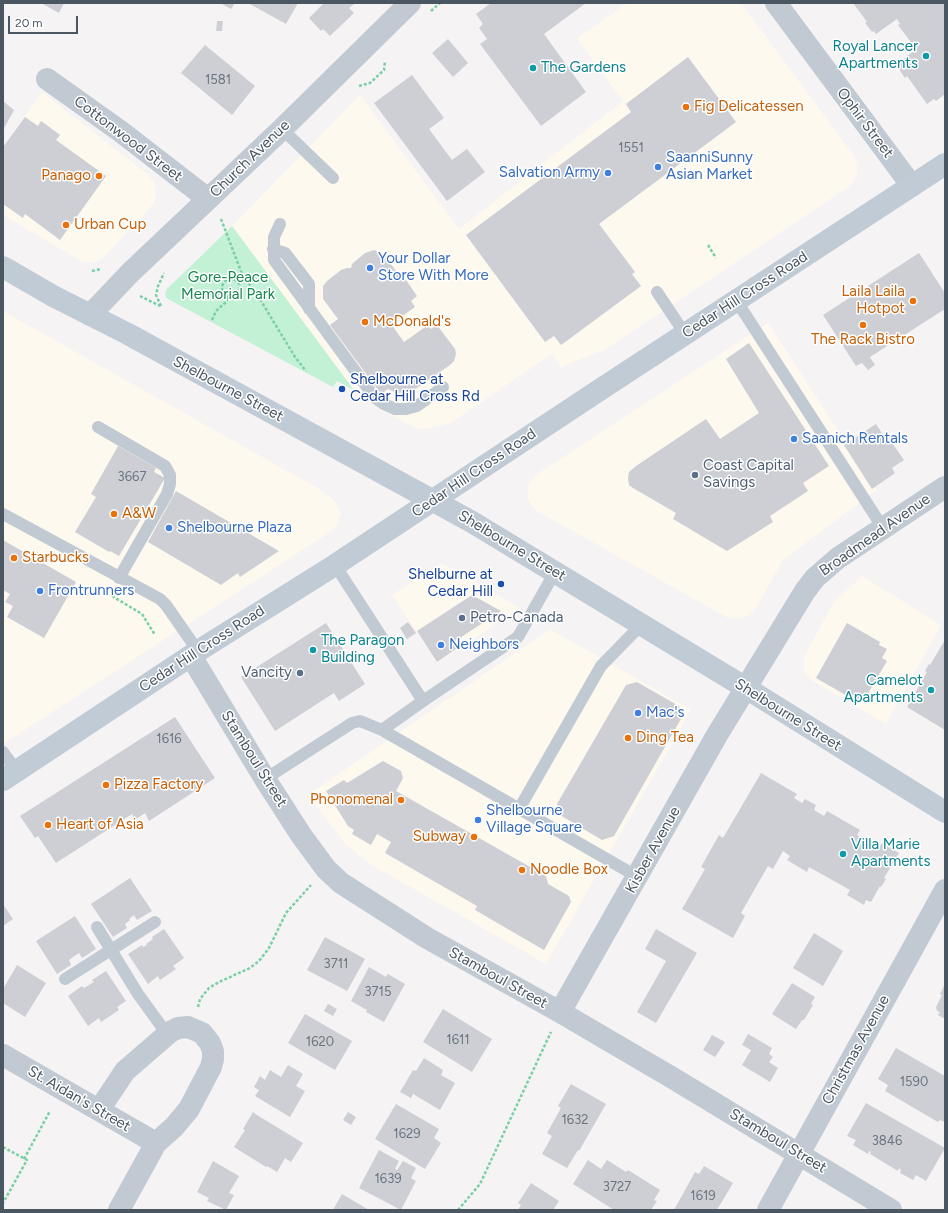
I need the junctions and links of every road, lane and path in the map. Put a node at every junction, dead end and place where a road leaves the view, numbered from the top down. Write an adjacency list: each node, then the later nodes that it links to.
1 (410, 3): 4 (street, Church Avenue)
2 (776, 3): 7 (street, Ophir Street)
3 (47, 79): 8 (street, Cottonwood Street)
4 (282, 129): 6 (lane); 8 (street, Church Avenue)
5 (944, 166): 7 (main road, Cedar Hill Cross Road)
6 (333, 178)
7 (912, 186): 19 (main road, Cedar Hill Cross Road)
8 (208, 199): 21 (street, Church Avenue)
9 (215, 223): 15 (path)
10 (280, 224): 25 (lane)
11 (708, 245): 12 (path)
12 (716, 258)
13 (3, 267): 21 (main road, Shelbourne Street)
14 (165, 273): 20 (path)
15 (242, 274): 16 (path); 24 (path)
16 (236, 280): 18 (path); 18 (path)
17 (657, 292): 23 (lane)
18 (228, 297): 22 (path)
19 (736, 300): 23 (main road, Cedar Hill Cross Road); 30 (lane)
20 (160, 306)
21 (90, 315): 28 (main road, Shelbourne Street)
22 (212, 320)
23 (685, 334): 28 (main road, Cedar Hill Cross Road)
24 (306, 371)
25 (443, 387)
26 (98, 427): 33 (lane)
27 (945, 487): 30 (street, Broadmead Avenue)
28 (433, 500): 31 (main road, Cedar Hill Cross Road); 32 (main road, Shelbourne Street)
29 (3, 514): 33 (lane)
30 (883, 528): 38 (street, Broadmead Avenue)
31 (335, 565): 37 (main road, Cedar Hill Cross Road); 39 (lane)
32 (555, 572): 35 (main road, Shelbourne Street); 39 (lane)
33 (120, 578): 37 (lane)
34 (97, 588): 36 (path)
35 (641, 624): 38 (main road, Shelbourne Street); 44 (lane)
36 (155, 635)
37 (194, 653): 42 (main road, Cedar Hill Cross Road); 43 (street, Stamboul Street)
38 (746, 688): 45 (main road, Shelbourne Street); 47 (street, Kisber Avenue)
39 (423, 701): 40 (lane)
40 (382, 730): 43 (lane); 44 (lane)
41 (3, 752): 42 (lane)
42 (10, 776)
43 (265, 778): 46 (street, Stamboul Street)
44 (519, 809): 47 (lane)
45 (945, 812)
46 (326, 869): 53 (street, Stamboul Street); 54 (path)
47 (638, 877): 53 (street, Kisber Avenue)
48 (945, 890): 61 (street, Christmas Avenue)
49 (155, 922): 51 (lane)
50 (97, 927): 51 (lane)
51 (111, 950): 52 (lane); 55 (lane)
52 (65, 979)
53 (560, 1012): 61 (street, Stamboul Street); 65 (path)
54 (192, 1028): 55 (street); 59 (street)
55 (167, 1034): 57 (street)
56 (3, 1055): 57 (street, St. Aidan's Street)
57 (99, 1110): 59 (street, St. Aidan's Street)
58 (50, 1111): 62 (path)
59 (156, 1142): 64 (street)
60 (3, 1147): 62 (path)
61 (798, 1154): 66 (street, Christmas Avenue); 67 (street, Stamboul Street)
62 (24, 1159): 63 (path)
63 (3, 1203)
64 (119, 1210)
65 (458, 1210)
66 (768, 1210)
67 (891, 1210)

